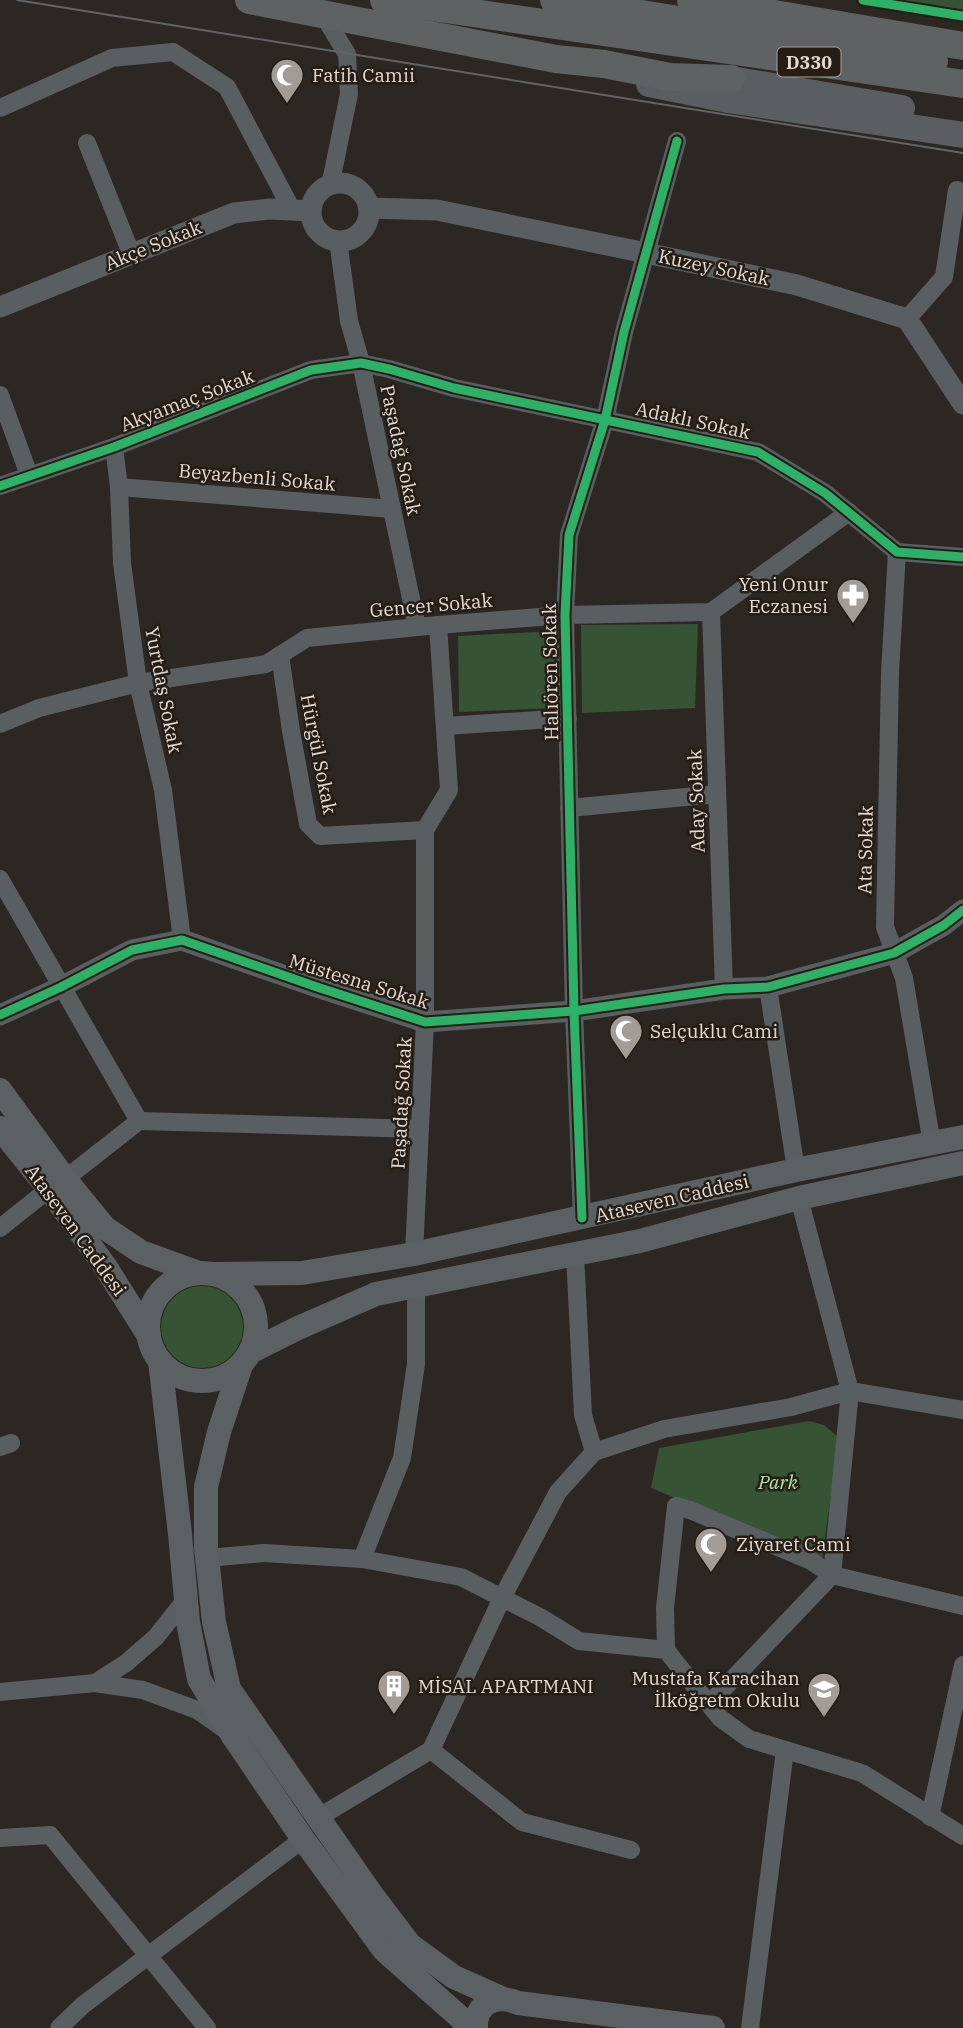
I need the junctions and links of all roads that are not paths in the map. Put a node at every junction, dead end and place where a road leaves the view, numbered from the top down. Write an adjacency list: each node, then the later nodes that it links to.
1 (249, 0): 5 (highway)
2 (554, 0): 6 (highway, D330)
3 (691, 0): 7 (highway)
4 (393, 1): 6 (highway, D330); 10 (highway)
5 (322, 13): 8 (highway); 17 (street)
6 (658, 28): 9 (highway, D330); 11 (highway, D330)
7 (963, 47)
8 (556, 60): 10 (highway); 14 (main road)
9 (963, 65)
10 (731, 79): 13 (main road)
11 (963, 84)
12 (0, 108): 20 (street)
13 (963, 119)
14 (963, 135)
15 (677, 141): 23 (street, Halıören Sokak)
16 (87, 143): 22 (street)
17 (330, 186): 19 (street); 20 (street)
18 (957, 190): 24 (street)
19 (369, 208): 21 (street); 23 (street, Kuzey Sokak)
20 (302, 210): 21 (street); 22 (street, Akçe Sokak)
21 (338, 240): 28 (street, Paşadağ Sokak)
22 (131, 253): 26 (street, Akçe Sokak)
23 (646, 253): 27 (street, Kuzey Sokak); 32 (street, Halıören Sokak)
24 (944, 277): 25 (street); 27 (street)
25 (963, 281)
26 (0, 307)
27 (906, 319): 31 (street)
28 (361, 363): 29 (street, Akyamaç Sokak); 33 (street, Akyamaç Sokak); 37 (street, Paşadağ Sokak)
29 (389, 369): 32 (street, Adaklı Sokak)
30 (0, 395): 34 (street)
31 (963, 404)
32 (605, 420): 38 (street, Adaklı Sokak); 42 (street, Halıören Sokak)
33 (114, 447): 34 (street, Akyamaç Sokak); 36 (street, Yurtdaş Sokak)
34 (29, 475): 35 (street, Akyamaç Sokak)
35 (0, 486)
36 (119, 487): 37 (street, Beyazbenli Sokak); 46 (street, Yurtdaş Sokak)
37 (393, 509): 44 (street, Paşadağ Sokak)
38 (849, 512): 39 (street, Adaklı Sokak); 41 (street)
39 (897, 552): 40 (street); 56 (street, Ata Sokak)
40 (963, 557)
41 (711, 612): 42 (street, Gencer Sokak); 50 (street, Aday Sokak)
42 (565, 615): 43 (street, Gencer Sokak); 47 (street, Halıören Sokak)
43 (438, 625): 44 (street, Gencer Sokak); 49 (street)
44 (417, 627): 45 (street, Gencer Sokak)
45 (281, 655): 46 (street, Gencer Sokak); 52 (street, Hürgül Sokak)
46 (138, 683): 48 (street, Gencer Sokak); 55 (street, Yurtdaş Sokak)
47 (568, 718): 49 (street); 51 (street, Halıören Sokak)
48 (0, 724)
49 (445, 726): 52 (street)
50 (717, 794): 51 (street); 59 (street, Aday Sokak)
51 (569, 808): 60 (street, Halıören Sokak)
52 (425, 830): 62 (street, Paşadağ Sokak)
53 (0, 879): 57 (street)
54 (963, 910): 56 (street, Müstesna Sokak)
55 (182, 940): 57 (street); 62 (street, Müstesna Sokak)
56 (894, 953): 58 (street, Müstesna Sokak); 68 (street, Ata Sokak)
57 (61, 987): 61 (street); 64 (street)
58 (768, 987): 59 (street, Müstesna Sokak); 70 (street)
59 (724, 989): 60 (street, Müstesna Sokak)
60 (574, 1011): 62 (street, Müstesna Sokak); 73 (street, Halıören Sokak)
61 (0, 1015)
62 (425, 1022): 66 (street, Paşadağ Sokak)
63 (0, 1090): 71 (main road, Ataseven Caddesi)
64 (139, 1121): 66 (street); 71 (street)
65 (0, 1128): 71 (main road, Ataseven Caddesi)
66 (420, 1129): 75 (street, Paşadağ Sokak)
67 (963, 1137): 68 (main road, Ataseven Caddesi)
68 (932, 1144): 70 (main road, Ataseven Caddesi)
69 (963, 1163): 72 (main road)
70 (796, 1170): 73 (main road, Ataseven Caddesi)
71 (57, 1184): 74 (street); 77 (main road, Ataseven Caddesi); 79 (main road, Ataseven Caddesi)
72 (799, 1198): 76 (main road); 82 (street)
73 (582, 1218): 75 (main road, Ataseven Caddesi)
74 (0, 1228)
75 (414, 1254): 77 (main road, Ataseven Caddesi)
76 (575, 1254): 78 (main road); 84 (street)
77 (207, 1274): 79 (main road); 80 (main road)
78 (416, 1286): 80 (main road); 86 (street)
79 (149, 1336): 81 (main road)
80 (245, 1359): 81 (main road); 85 (main road)
81 (160, 1361): 89 (main road)
82 (850, 1391): 83 (street); 84 (street); 87 (street)
83 (963, 1410)
84 (594, 1452): 88 (street)
85 (207, 1558): 86 (street); 99 (main road)
86 (362, 1559): 88 (street)
87 (832, 1575): 90 (street); 91 (street); 95 (street)
88 (502, 1598): 91 (street); 97 (street)
89 (186, 1599): 93 (street); 96 (main road)
90 (963, 1606)
91 (666, 1650): 95 (street)
92 (963, 1665): 100 (street)
93 (95, 1682): 94 (street); 96 (street)
94 (0, 1692)
95 (709, 1704): 98 (street)
96 (233, 1736): 103 (main road)
97 (431, 1750): 99 (street); 104 (street)
98 (785, 1750): 100 (street); 112 (street)
99 (318, 1817): 106 (main road)
100 (930, 1817): 101 (street)
101 (963, 1836)
102 (0, 1838): 105 (street)
103 (303, 1839): 105 (street); 109 (main road)
104 (631, 1850)
105 (149, 1955): 107 (street); 108 (street)
106 (509, 2001): 109 (main road); 110 (main road); 111 (main road)
107 (59, 2028)
108 (207, 2028)
109 (474, 2028)
110 (531, 2028)
111 (713, 2028)
112 (750, 2028)

